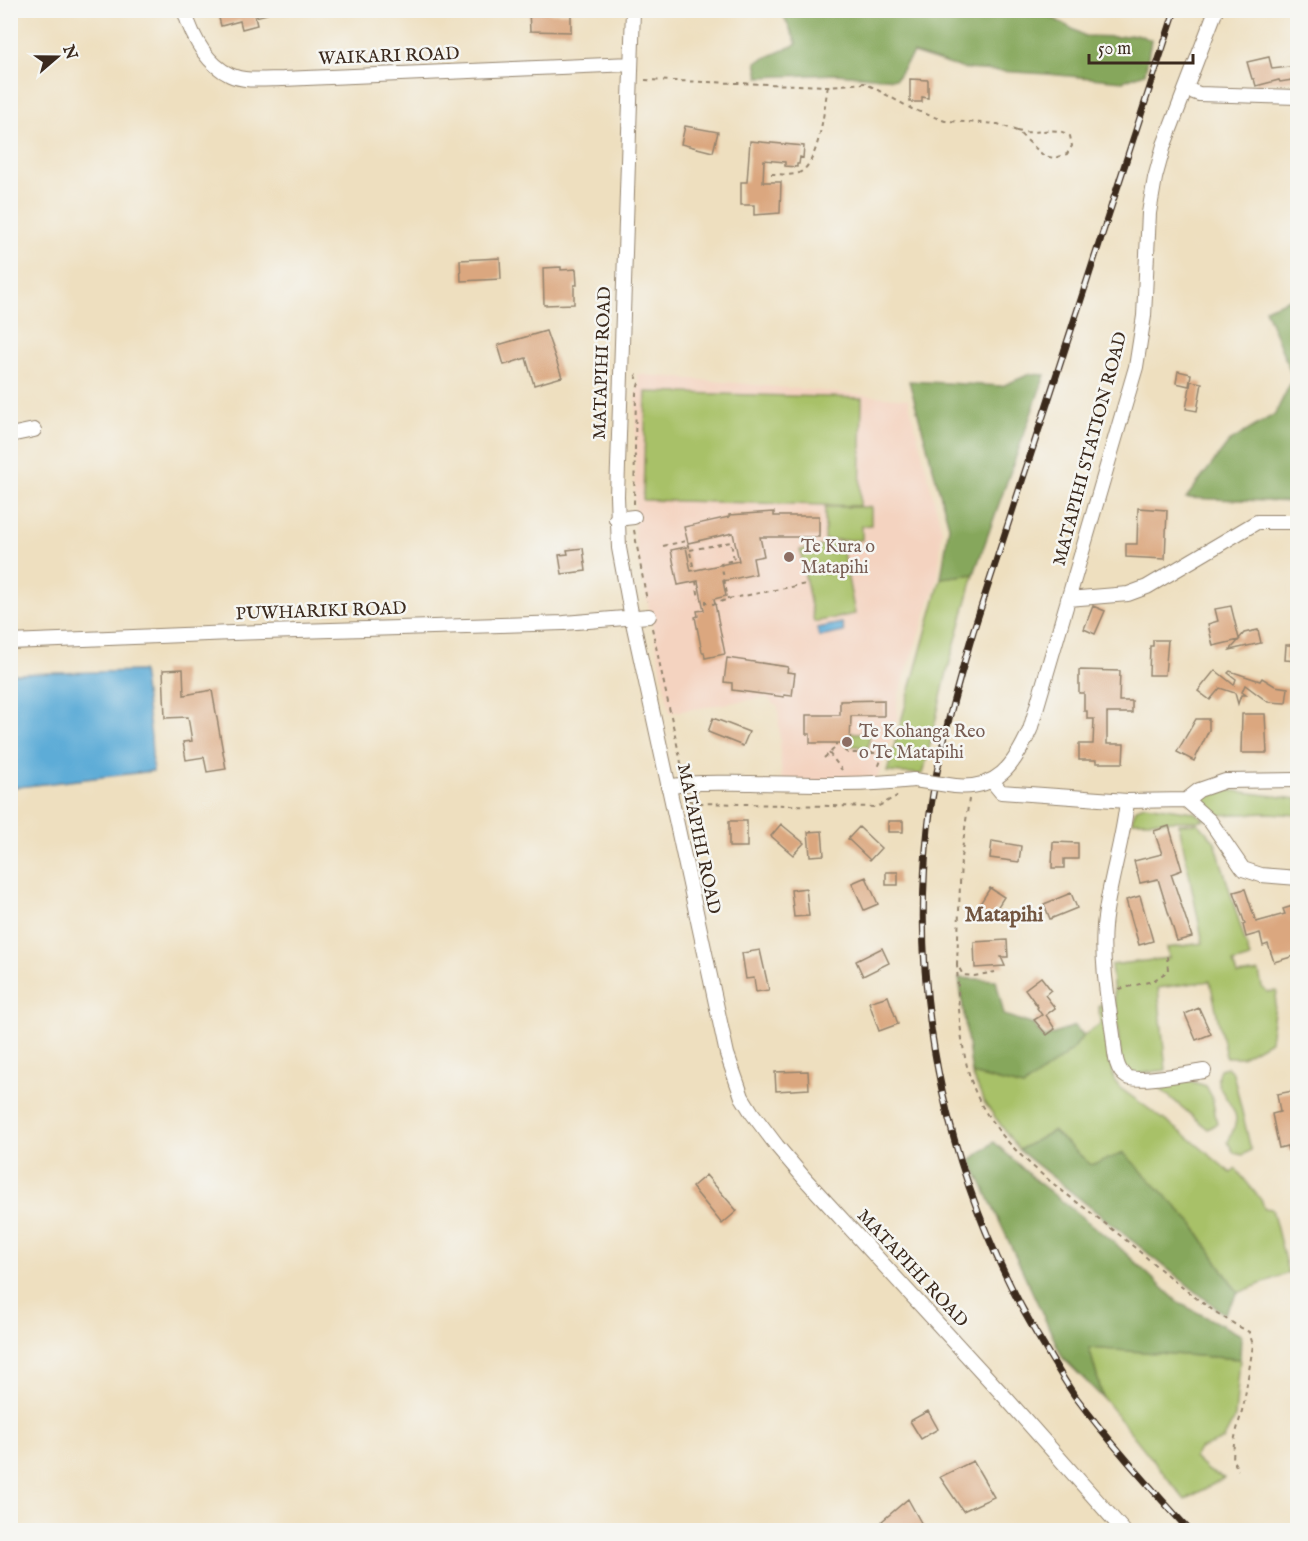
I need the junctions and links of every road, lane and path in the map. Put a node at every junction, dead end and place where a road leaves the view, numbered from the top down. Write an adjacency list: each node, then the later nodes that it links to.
1 (184, 10): 4 (street, WAIKARI ROAD)
2 (633, 10): 4 (street, MATAPIHI ROAD)
3 (1216, 10): 7 (street, MATAPIHI STATION ROAD)
4 (631, 64): 5 (street, MATAPIHI ROAD)
5 (630, 80): 6 (path); 15 (street, MATAPIHI ROAD)
6 (828, 86): 9 (path); 10 (path)
7 (1186, 89): 8 (street); 24 (street, MATAPIHI STATION ROAD)
8 (1298, 97)
9 (1017, 131): 9 (path)
10 (771, 174)
11 (633, 369): 14 (path)
12 (34, 430): 13 (street)
13 (10, 435)
14 (634, 518): 15 (street); 26 (path)
15 (616, 519): 27 (street, MATAPIHI ROAD)
16 (1298, 522): 24 (street)
17 (663, 546): 18 (path)
18 (690, 550): 19 (path); 23 (path)
19 (694, 570)
20 (696, 581): 22 (path)
21 (806, 584): 23 (path)
22 (699, 599)
23 (728, 599): 25 (path)
24 (1068, 599): 36 (street, MATAPIHI STATION ROAD)
25 (706, 600)
26 (649, 616): 27 (street, PUWHARIKI ROAD); 37 (path)
27 (632, 618): 28 (street, PUWHARIKI ROAD); 38 (street, MATAPIHI ROAD)
28 (10, 642)
29 (836, 743): 31 (path)
30 (842, 743): 34 (path)
31 (829, 753): 32 (path); 33 (path)
32 (824, 758)
33 (847, 771)
34 (875, 771)
35 (1295, 780): 41 (street)
36 (993, 781): 39 (street); 43 (street)
37 (685, 784): 38 (street); 39 (street, bridge); 42 (path)
38 (668, 787): 52 (street, MATAPIHI ROAD)
39 (972, 788): 47 (path)
40 (905, 792): 42 (path)
41 (1186, 800): 43 (street); 45 (street)
42 (690, 801): 44 (path)
43 (1127, 801): 49 (street)
44 (688, 812)
45 (1298, 878)
46 (1167, 955): 49 (path)
47 (957, 964): 48 (path); 51 (path)
48 (995, 972)
49 (1107, 991): 50 (street)
50 (1204, 1071)
51 (1238, 1470)
52 (1124, 1530)

